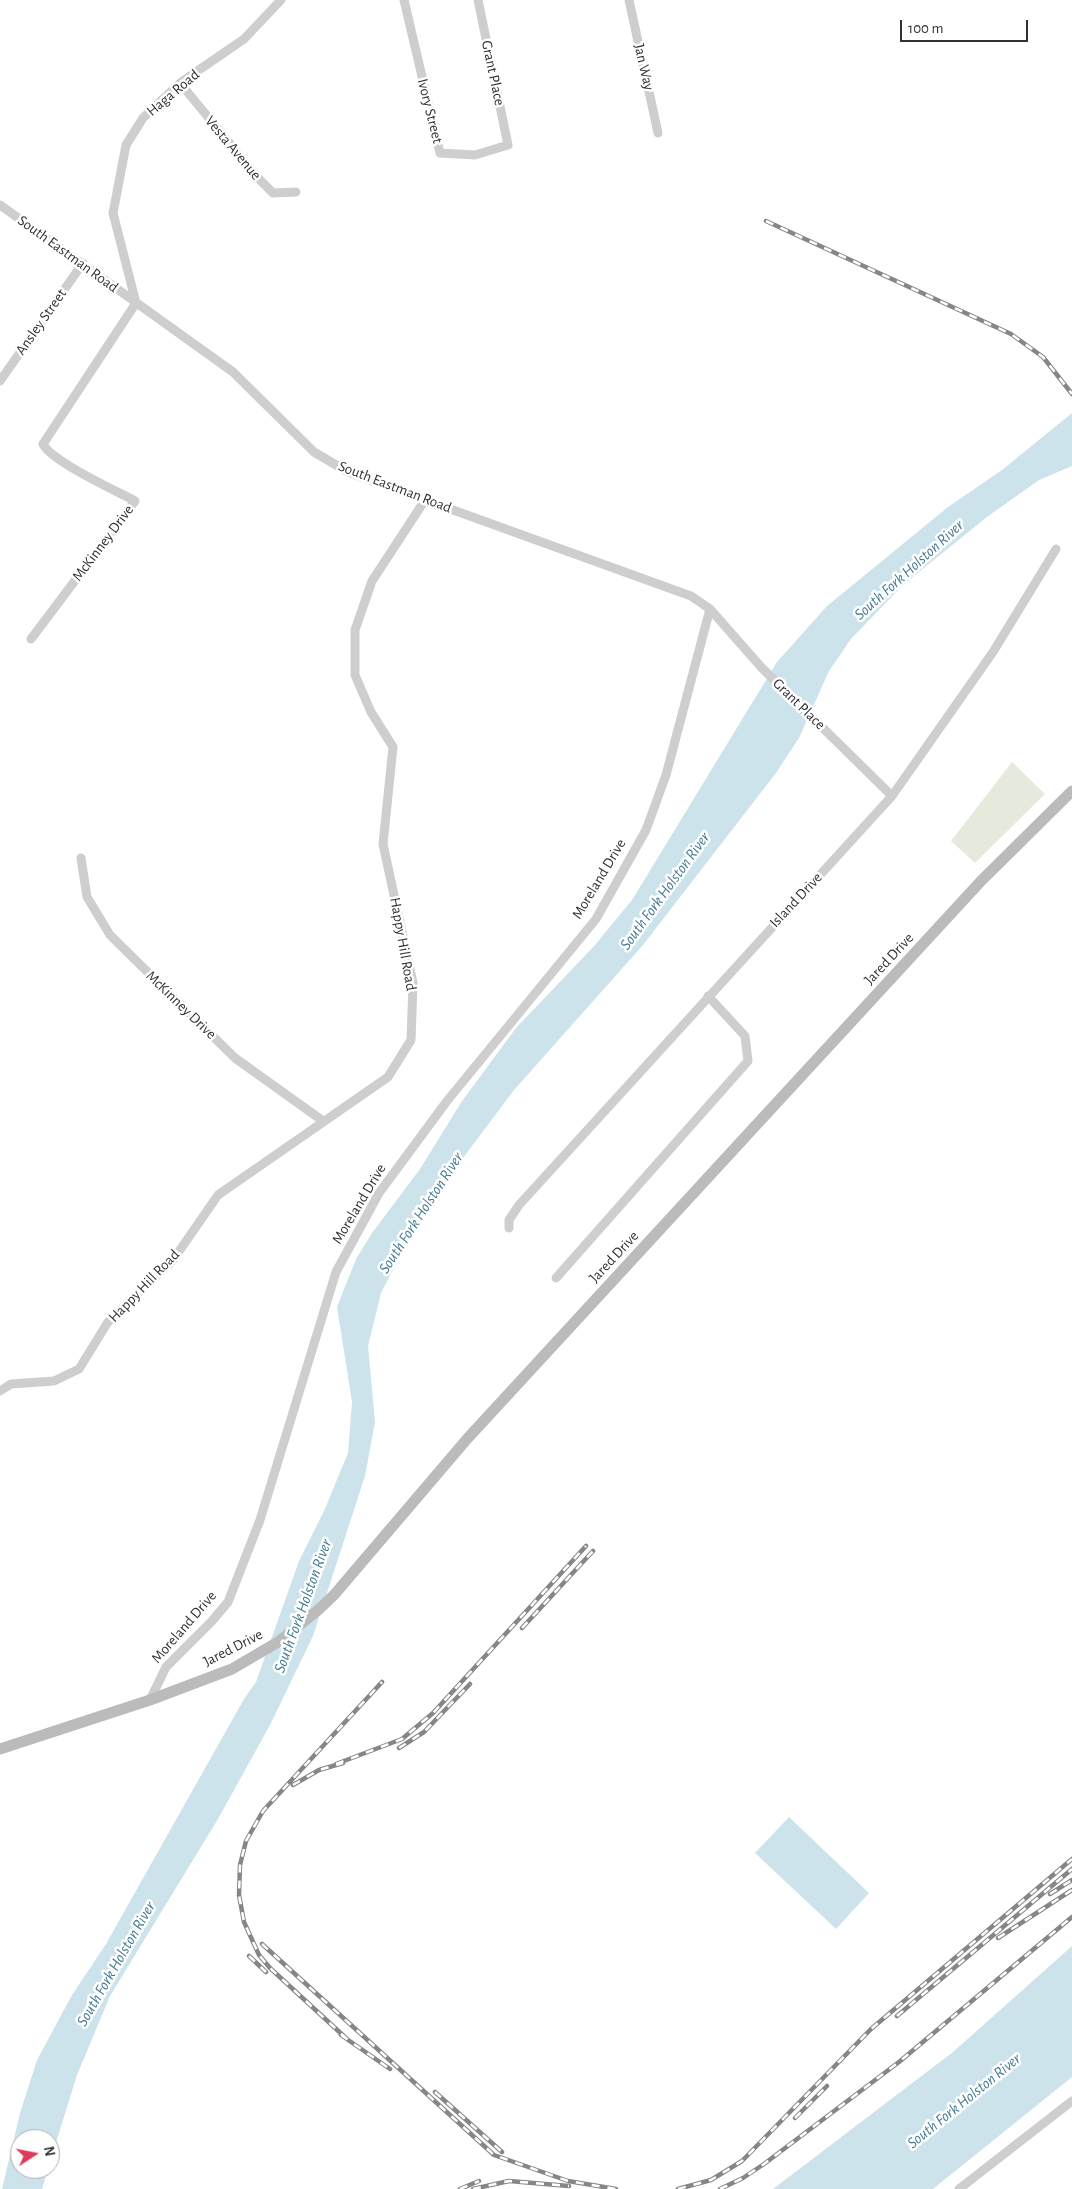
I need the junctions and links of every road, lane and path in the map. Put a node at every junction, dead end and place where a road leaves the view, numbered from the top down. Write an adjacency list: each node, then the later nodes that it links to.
1 (281, 0): 5 (street, Haga Road)
2 (404, 0): 7 (street, Ivory Street)
3 (478, 0): 7 (street, Grant Place)
4 (629, 0): 6 (street, Jan Way)
5 (180, 84): 8 (street, Vesta Avenue); 11 (street, Haga Road)
6 (658, 133)
7 (508, 145)
8 (296, 192)
9 (0, 205): 10 (street, South Eastman Road)
10 (83, 263): 11 (street, South Eastman Road); 12 (street, Ansley Street)
11 (136, 303): 13 (street, South Eastman Road); 16 (street, McKinney Drive)
12 (0, 382)
13 (425, 500): 15 (street, South Eastman Road); 21 (street, Happy Hill Road)
14 (1056, 549): 18 (street, Island Drive)
15 (710, 609): 18 (street, Grant Place); 25 (street, Moreland Drive)
16 (31, 639)
17 (1072, 791): 25 (main road, Jared Drive)
18 (892, 796): 20 (street, Island Drive)
19 (81, 858): 21 (street, McKinney Drive)
20 (708, 996): 22 (street, Island Drive); 23 (street)
21 (323, 1121): 24 (street, Happy Hill Road)
22 (509, 1228)
23 (556, 1278)
24 (0, 1391)
25 (150, 1700): 26 (main road)
26 (0, 1749)
27 (1072, 2100): 28 (street)
28 (959, 2189)

